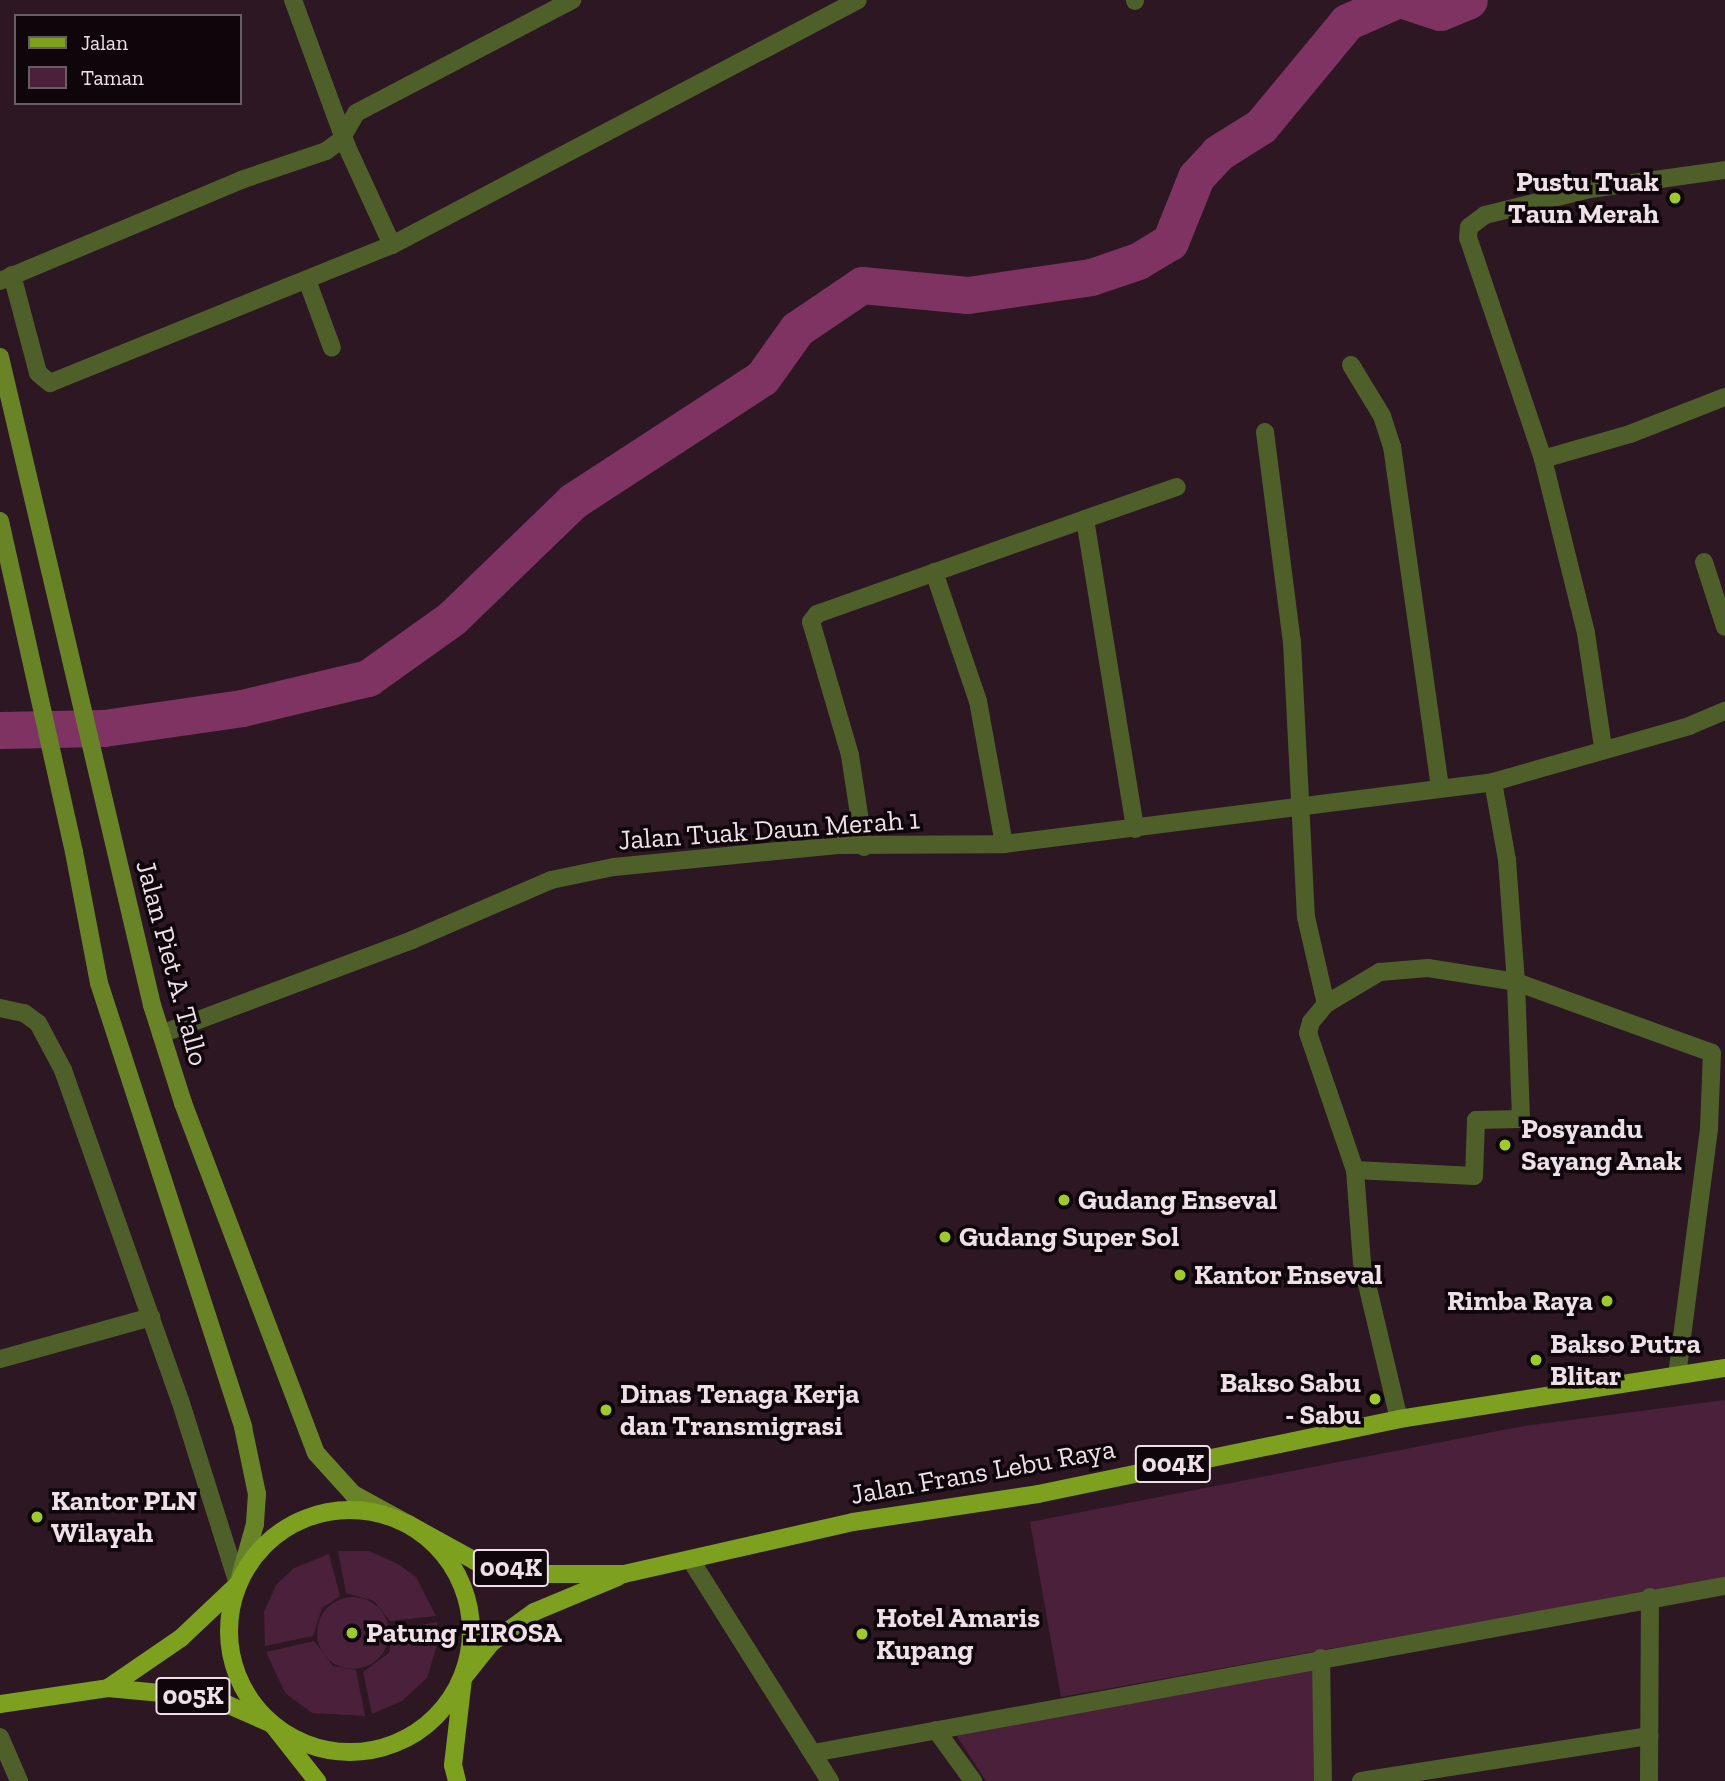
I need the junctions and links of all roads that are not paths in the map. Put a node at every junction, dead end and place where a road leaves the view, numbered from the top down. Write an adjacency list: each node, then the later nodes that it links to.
1 (293, 0): 4 (street)
2 (572, 0): 4 (street)
3 (858, 0): 6 (street)
4 (344, 134): 6 (street); 7 (street)
5 (1725, 170): 14 (street)
6 (392, 245): 8 (street)
7 (6, 278): 8 (street)
8 (307, 280): 9 (street)
9 (332, 348)
10 (0, 358): 32 (main road, Jalan Piet A. Tallo)
11 (1351, 365): 24 (street)
12 (1725, 397): 14 (street)
13 (1265, 432): 25 (street)
14 (1544, 459): 22 (street)
15 (1177, 487): 16 (street)
16 (1086, 519): 19 (street); 26 (street)
17 (0, 521): 43 (main road)
18 (1704, 562): 20 (street)
19 (934, 572): 27 (street); 28 (street)
20 (1725, 626)
21 (1725, 711): 22 (street, Jalan Tuak Daun Merah 1)
22 (1603, 747): 23 (street, Jalan Tuak Daun Merah 1)
23 (1493, 782): 24 (street, Jalan Tuak Daun Merah 1); 29 (street)
24 (1440, 786): 25 (street, Jalan Tuak Daun Merah 1)
25 (1301, 807): 26 (street, Jalan Tuak Daun Merah 1); 30 (street)
26 (1135, 829): 27 (street, Jalan Tuak Daun Merah 1)
27 (1004, 844): 28 (street, Jalan Tuak Daun Merah 1)
28 (864, 847): 32 (street, Jalan Tuak Daun Merah 1)
29 (1516, 982): 30 (street); 33 (street); 34 (street)
30 (1326, 1003): 34 (street)
31 (0, 1008): 35 (street)
32 (161, 1034): 40 (main road, Jalan Piet A. Tallo)
33 (1718, 1053): 38 (street)
34 (1355, 1170): 39 (street)
35 (151, 1317): 36 (street); 43 (street)
36 (3, 1356)
37 (1725, 1368): 38 (main road, Jalan Frans Lebu Raya / 004K)
38 (1677, 1375): 39 (main road, Jalan Frans Lebu Raya / 004K)
39 (1399, 1419): 41 (main road, Jalan Frans Lebu Raya / 004K)
40 (408, 1524): 42 (main road, Jalan Frans Lebu Raya / 004K); 43 (main road); 47 (main road)
41 (692, 1562): 42 (main road, Jalan Frans Lebu Raya / 004K); 54 (street)
42 (624, 1574): 47 (main road, Jalan Frans Lebu Raya / 004K)
43 (238, 1584): 48 (main road, 005K); 50 (main road)
44 (1725, 1586): 45 (street)
45 (1650, 1597): 46 (street); 52 (street)
46 (1321, 1658): 51 (street); 60 (street)
47 (463, 1678): 50 (main road); 57 (main road)
48 (108, 1688): 49 (main road, 005K); 50 (main road, 005K)
49 (0, 1704)
50 (272, 1724): 56 (main road)
51 (936, 1730): 54 (street); 59 (street)
52 (1650, 1736): 61 (street); 62 (street)
53 (0, 1737): 55 (street)
54 (813, 1753): 58 (street)
55 (19, 1781)
56 (317, 1781)
57 (457, 1781)
58 (830, 1781)
59 (973, 1781)
60 (1323, 1781)
61 (1361, 1781)
62 (1649, 1781)

